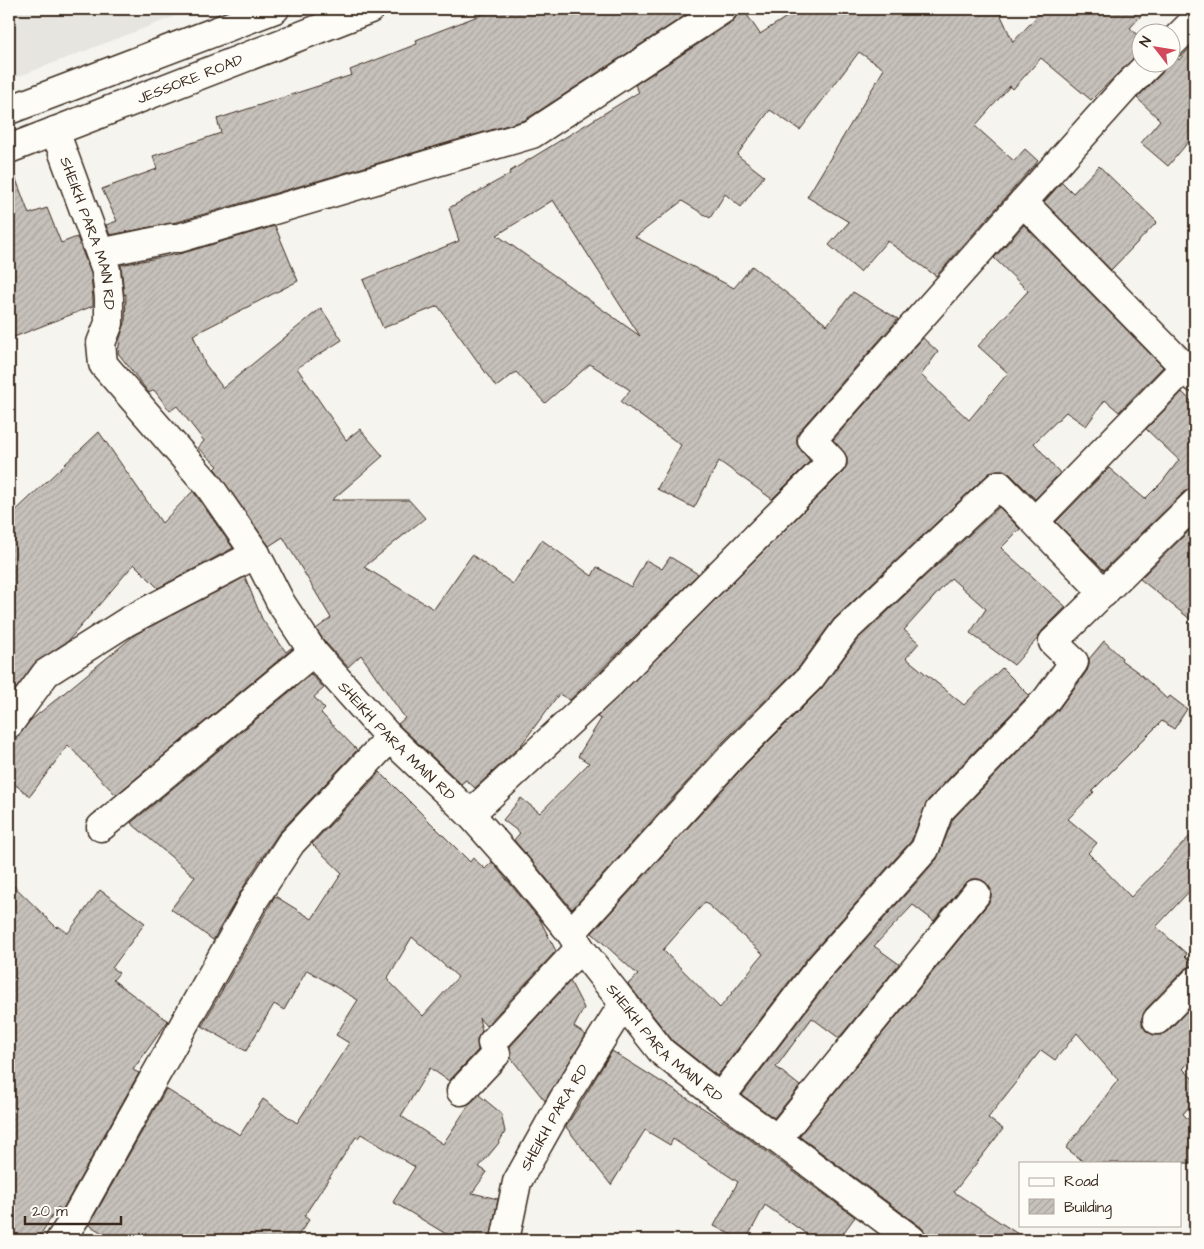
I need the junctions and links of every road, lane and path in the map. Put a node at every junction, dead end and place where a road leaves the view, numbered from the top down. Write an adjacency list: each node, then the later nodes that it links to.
1 (275, 9): 7 (main road)
2 (370, 9): 9 (main road, JESSORE ROAD)
3 (723, 9): 11 (main road)
4 (1195, 20): 5 (main road)
5 (1182, 33)
6 (1141, 72): 10 (main road)
7 (59, 91): 8 (main road); 9 (main road)
8 (12, 109): 9 (main road)
9 (42, 136): 11 (main road, SHEIKH PARA MAIN RD)
10 (1024, 202): 12 (main road); 20 (main road)
11 (100, 253): 15 (main road, SHEIKH PARA MAIN RD)
12 (1190, 372): 14 (main road)
13 (1195, 503): 16 (main road)
14 (1034, 522): 16 (main road); 23 (main road)
15 (256, 554): 17 (main road, SHEIKH PARA MAIN RD); 18 (main road)
16 (1104, 593): 28 (main road)
17 (313, 652): 19 (main road, SHEIKH PARA MAIN RD); 21 (main road)
18 (9, 724)
19 (390, 738): 20 (main road, SHEIKH PARA MAIN RD); 30 (main road)
20 (470, 814): 23 (main road, SHEIKH PARA MAIN RD)
21 (101, 827)
22 (976, 894): 29 (main road)
23 (576, 941): 25 (main road, SHEIKH PARA MAIN RD); 27 (main road)
24 (1195, 981): 26 (main road)
25 (624, 1003): 28 (main road, SHEIKH PARA MAIN RD); 31 (main road, SHEIKH PARA RD)
26 (1157, 1020)
27 (461, 1091)
28 (720, 1098): 29 (main road, SHEIKH PARA MAIN RD)
29 (777, 1139): 32 (main road, SHEIKH PARA MAIN RD)
30 (60, 1240)
31 (505, 1240)
32 (912, 1240)

